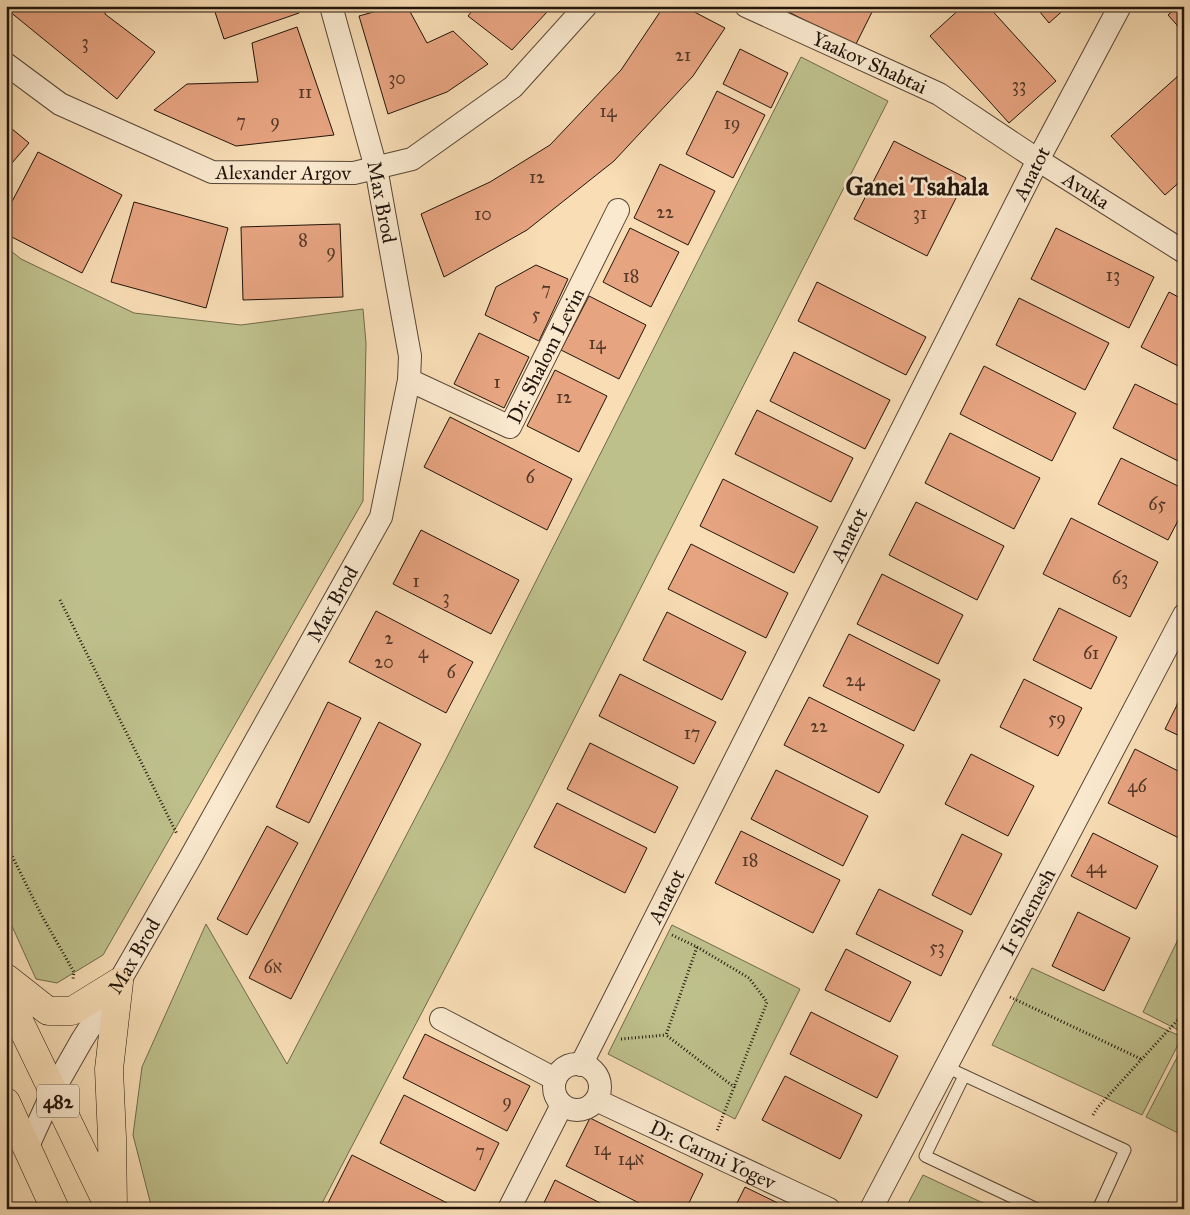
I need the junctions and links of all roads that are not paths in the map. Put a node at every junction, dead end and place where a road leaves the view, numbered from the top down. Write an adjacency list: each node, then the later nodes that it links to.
1 (331, 6): 8 (street, Max Brod)
2 (586, 6): 8 (street, Alexander Argov)
3 (746, 6): 6 (street, Yaakov Shabtai)
4 (1120, 6): 7 (street, Anatot)
5 (6, 64): 8 (street, Alexander Argov)
6 (940, 94): 7 (street, Avuka)
7 (1038, 160): 10 (street, Avuka); 17 (street, Anatot)
8 (376, 168): 11 (street, Max Brod)
9 (618, 210): 11 (street, Dr. Shalom Levin)
10 (1184, 252)
11 (409, 380): 14 (street, Max Brod)
12 (1184, 614): 18 (street, Ir Shemesh)
13 (6, 978): 14 (main road)
14 (119, 982): 20 (street, Max Brod); 26 (main road)
15 (6, 994): 20 (main road, 482)
16 (442, 1019): 19 (street)
17 (581, 1065): 19 (street); 21 (street)
18 (955, 1072): 29 (street, Ir Shemesh); 30 (lane); 31 (lane)
19 (555, 1079): 23 (street)
20 (53, 1091): 24 (street, Max Brod); 26 (main road, 482)
21 (596, 1100): 23 (street); 28 (street, Dr. Carmi Yogev)
22 (6, 1102): 24 (main road, 482)
23 (562, 1105): 27 (street)
24 (28, 1146): 25 (main road, 482)
25 (55, 1209)
26 (111, 1209)
27 (510, 1209)
28 (829, 1209)
29 (871, 1209)
30 (1037, 1209)
31 (1098, 1209)

